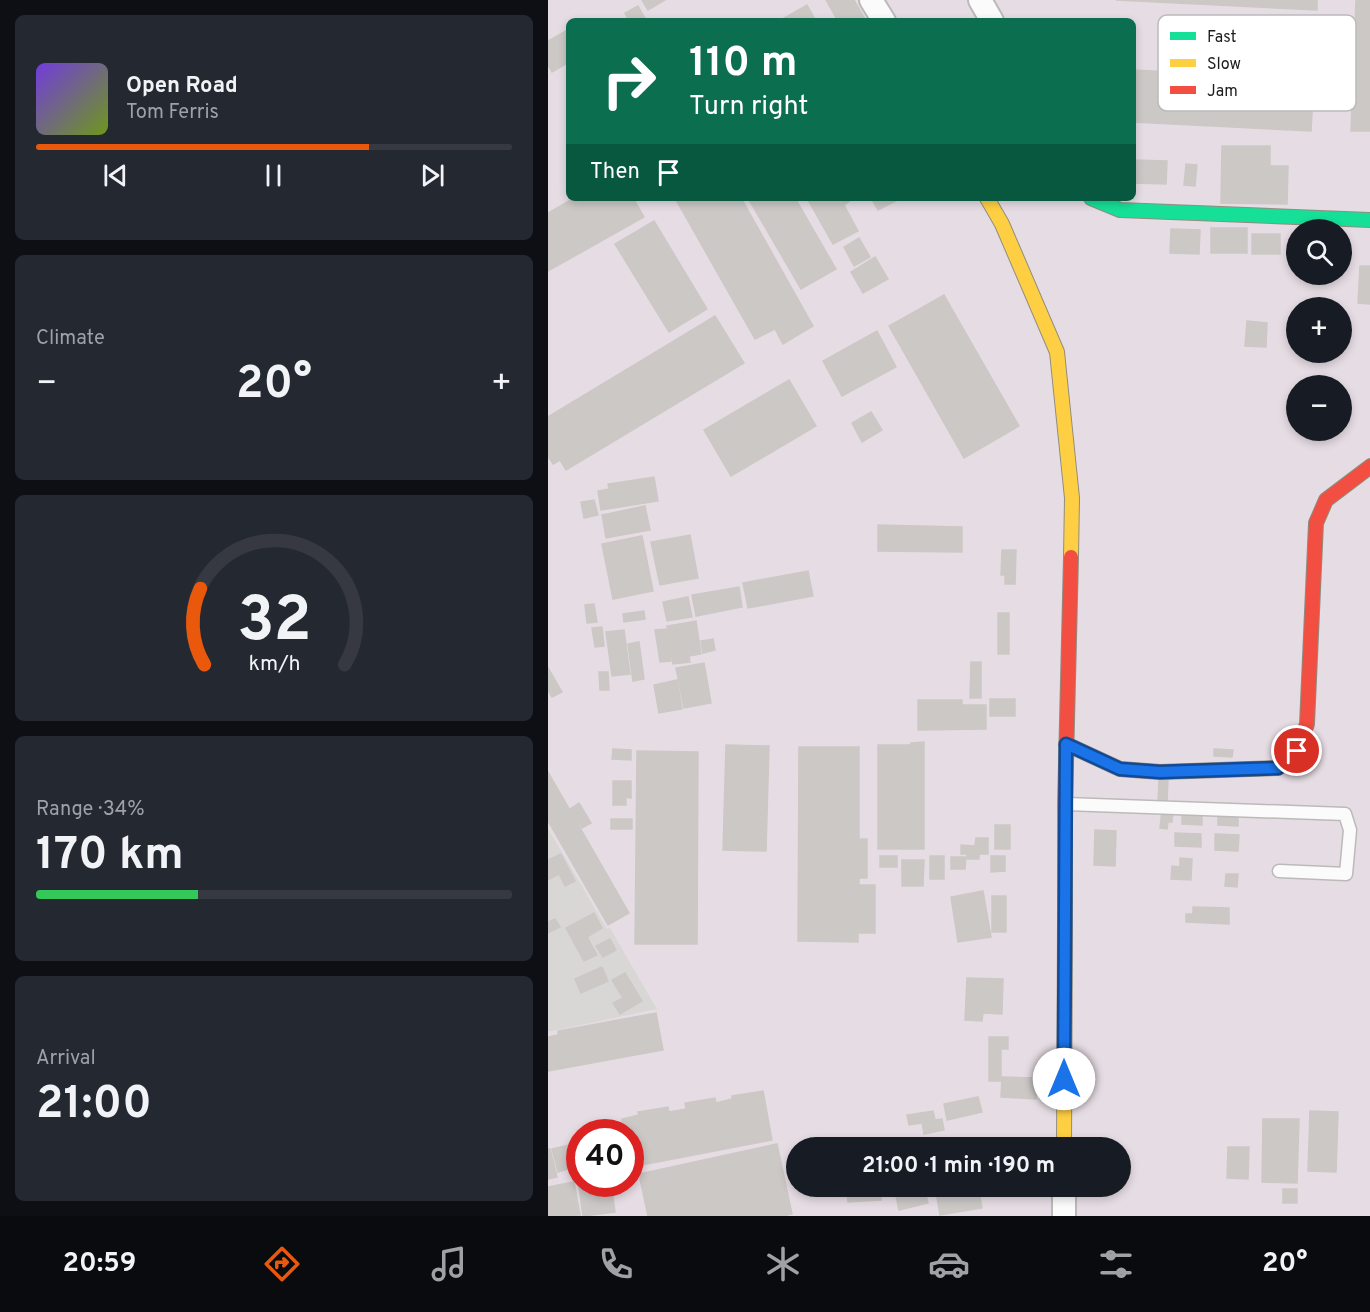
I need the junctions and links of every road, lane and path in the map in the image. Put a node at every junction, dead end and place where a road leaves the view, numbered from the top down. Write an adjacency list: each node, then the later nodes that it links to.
1 (872, 0): 3 (street)
2 (980, 0): 4 (street)
3 (882, 18)
4 (990, 18)
5 (989, 201): 9 (street)
6 (1098, 201): 7 (street)
7 (1370, 220)
8 (1370, 466): 9 (street)
9 (1066, 744): 10 (street)
10 (1065, 804): 11 (lane); 12 (street)
11 (1278, 871)
12 (1064, 1137)
13 (1064, 1197): 14 (street)
14 (1064, 1216)

